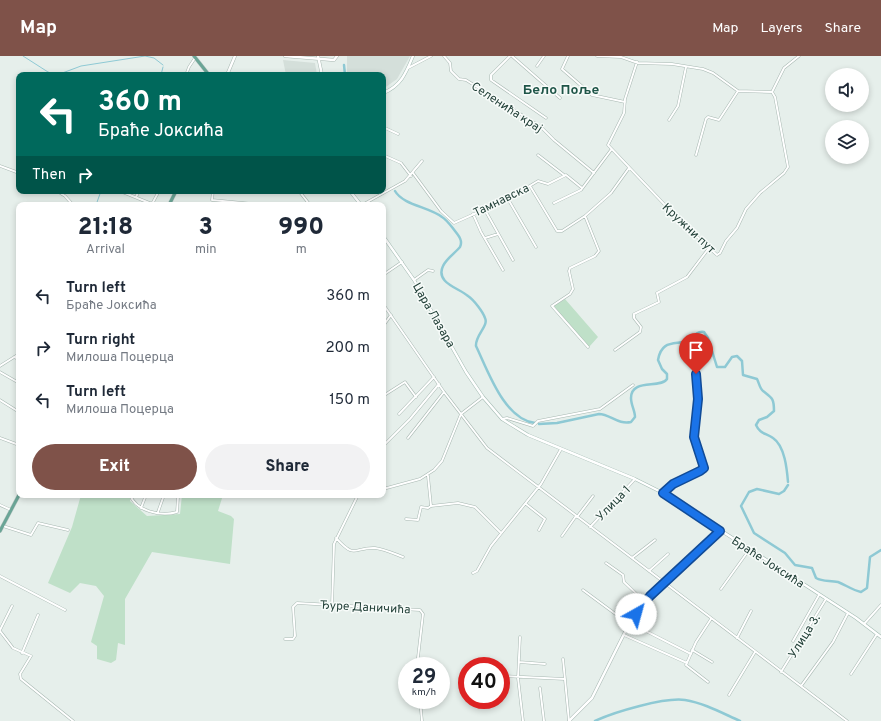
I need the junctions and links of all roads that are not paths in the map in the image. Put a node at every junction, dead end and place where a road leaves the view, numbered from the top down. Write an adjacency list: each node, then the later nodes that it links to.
1 (235, 56): 20 (main road)
2 (285, 56): 13 (main road)
3 (337, 56): 13 (main road)
4 (413, 56): 17 (main road)
5 (431, 56): 17 (street)
6 (444, 56): 40 (street, Селенића крај)
7 (511, 56): 25 (street); 27 (street)
8 (544, 56): 15 (street)
9 (568, 56): 26 (street)
10 (597, 56): 14 (street)
11 (799, 56): 24 (street)
12 (195, 57): 18 (street); 19 (main road)
13 (318, 57): 21 (main road)
14 (637, 62): 16 (street); 26 (street)
15 (537, 66)
16 (686, 67): 22 (street); 28 (street)
17 (408, 68): 23 (main road)
18 (187, 72)
19 (207, 72)
20 (227, 72)
21 (321, 72)
22 (738, 91): 24 (street); 33 (street)
23 (386, 92)
24 (772, 92): 67 (street, Кружни пут)
25 (560, 98)
26 (625, 102): 31 (street)
27 (546, 118)
28 (669, 120)
29 (386, 128): 30 (street)
30 (398, 134)
31 (611, 150): 37 (street, Кружни пут); 40 (street)
32 (538, 155): 41 (street)
33 (696, 155)
34 (386, 156): 42 (street)
35 (422, 161): 39 (street)
36 (0, 166): 38 (street)
37 (629, 168): 62 (street); 67 (street, Кружни пут)
38 (16, 173)
39 (413, 173): 42 (street); 61 (street, Тамнавска)
40 (594, 173): 44 (street)
41 (564, 175): 43 (street, Тамнавска); 44 (street)
42 (411, 176): 45 (street)
43 (530, 186): 53 (street, Тамнавска); 62 (street)
44 (582, 188): 59 (street)
45 (386, 192)
46 (62, 194): 54 (street)
47 (128, 194): 52 (street)
48 (138, 194): 52 (street)
49 (213, 194): 56 (street)
50 (353, 194): 57 (main road)
51 (383, 194): 58 (street)
52 (136, 197): 55 (street)
53 (508, 199): 60 (street, Тамнавска); 66 (street)
54 (70, 202)
55 (147, 202)
56 (233, 202)
57 (359, 202)
58 (368, 202)
59 (554, 203)
60 (485, 210): 61 (street, Тамнавска); 63 (street)
61 (473, 214): 64 (street)
62 (585, 216): 77 (street)
63 (499, 234): 64 (street); 68 (street)
64 (484, 238): 70 (street)
65 (386, 240): 69 (main road, Цара Лазара)
66 (536, 247)
67 (708, 248): 78 (street)
68 (513, 260)
69 (402, 262): 72 (street); 73 (main road, Цара Лазара)
70 (503, 270)
71 (432, 271): 73 (street)
72 (386, 273)
73 (414, 280): 90 (main road, Цара Лазара)
74 (386, 308): 75 (street)
75 (391, 315): 76 (street); 83 (street)
76 (386, 320)
77 (588, 347)
78 (615, 350)
79 (14, 357): 80 (street)
80 (0, 366)
81 (0, 372): 84 (street)
82 (696, 374): 105 (street)
83 (434, 377): 85 (street); 89 (street)
84 (16, 381)
85 (438, 384): 87 (street); 98 (street)
86 (633, 385): 95 (street)
87 (444, 392): 94 (street); 97 (street)
88 (386, 394): 89 (street)
89 (416, 397): 93 (street)
90 (483, 397): 94 (street); 95 (main road, Цара Лазара)
91 (0, 400): 92 (street)
92 (16, 410)
93 (399, 414)
94 (461, 414): 101 (street); 104 (street)
95 (502, 419): 100 (main road, Браће Јоксића)
96 (0, 438): 99 (street)
97 (408, 438)
98 (386, 443)
99 (16, 444)
100 (561, 449): 102 (main road, Браће Јоксића); 104 (street)
101 (428, 476): 103 (street); 115 (street)
102 (634, 479): 105 (main road, Браће Јоксића); 122 (street, Улица 1)
103 (386, 487)
104 (538, 487): 113 (street); 119 (street)
105 (663, 493): 125 (main road, Браће Јоксића)
106 (593, 496): 119 (street)
107 (17, 498): 117 (main road)
108 (133, 498): 116 (street)
109 (145, 498): 116 (street)
110 (163, 498): 118 (street)
111 (178, 498): 118 (street)
112 (356, 498): 129 (street)
113 (526, 504): 124 (street); 127 (street)
114 (0, 505): 117 (street)
115 (431, 506): 120 (street); 127 (street)
116 (141, 508): 118 (street)
117 (11, 510): 121 (main road)
118 (158, 512)
119 (577, 517): 122 (street); 128 (street)
120 (406, 519)
121 (3, 526): 123 (street); 126 (main road)
122 (590, 526): 134 (street)
123 (68, 530)
124 (538, 530)
125 (720, 531): 131 (main road, Браће Јоксића); 139 (main road)
126 (0, 532)
127 (502, 533): 137 (street)
128 (562, 536)
129 (336, 538): 133 (street); 147 (street)
130 (655, 540): 134 (street)
131 (749, 550): 140 (street); 142 (main road, Браће Јоксића)
132 (668, 554): 136 (street)
133 (403, 557)
134 (632, 558): 136 (street)
135 (606, 563): 144 (street)
136 (649, 571): 139 (street)
137 (473, 573)
138 (0, 576): 148 (street)
139 (665, 584): 144 (main road); 152 (street)
140 (721, 589)
141 (583, 590): 153 (street)
142 (819, 595): 143 (main road, Браће Јоксића); 162 (street)
143 (826, 599): 150 (main road, Браће Јоксића); 173 (street, Улица 3.)
144 (645, 602): 153 (main road)
145 (881, 605): 154 (street)
146 (12, 606): 155 (street)
147 (332, 606): 161 (street, Ђуре Даничића); 167 (street, Ђуре Даничића)
148 (65, 610)
149 (751, 611): 160 (street)
150 (848, 613): 154 (main road, Браће Јоксића); 179 (street)
151 (38, 615): 165 (street)
152 (710, 619): 160 (street); 163 (street)
153 (630, 624): 157 (main road); 166 (street)
154 (864, 624): 156 (main road, Браће Јоксића)
155 (0, 631): 165 (street)
156 (877, 634): 159 (main road, Браће Јоксића); 174 (street)
157 (624, 635): 171 (street); 187 (main road)
158 (520, 637): 169 (street)
159 (881, 637)
160 (737, 638): 164 (street)
161 (285, 639)
162 (793, 642)
163 (692, 650): 166 (street); 170 (street)
164 (755, 652): 173 (street); 181 (street)
165 (22, 653): 183 (street)
166 (691, 654): 171 (street)
167 (418, 657)
168 (563, 659): 177 (street)
169 (519, 662): 172 (street); 176 (street)
170 (712, 662)
171 (687, 663): 178 (street)
172 (545, 664)
173 (781, 672): 179 (street)
174 (851, 674)
175 (510, 676): 176 (street)
176 (518, 676): 177 (street); 185 (street)
177 (565, 679): 187 (street)
178 (708, 682)
179 (801, 686): 188 (street)
180 (540, 688): 186 (street)
181 (729, 695)
182 (421, 709): 184 (street)
183 (73, 721)
184 (422, 721)
185 (523, 721)
186 (544, 721)
187 (569, 721)
188 (847, 721)

